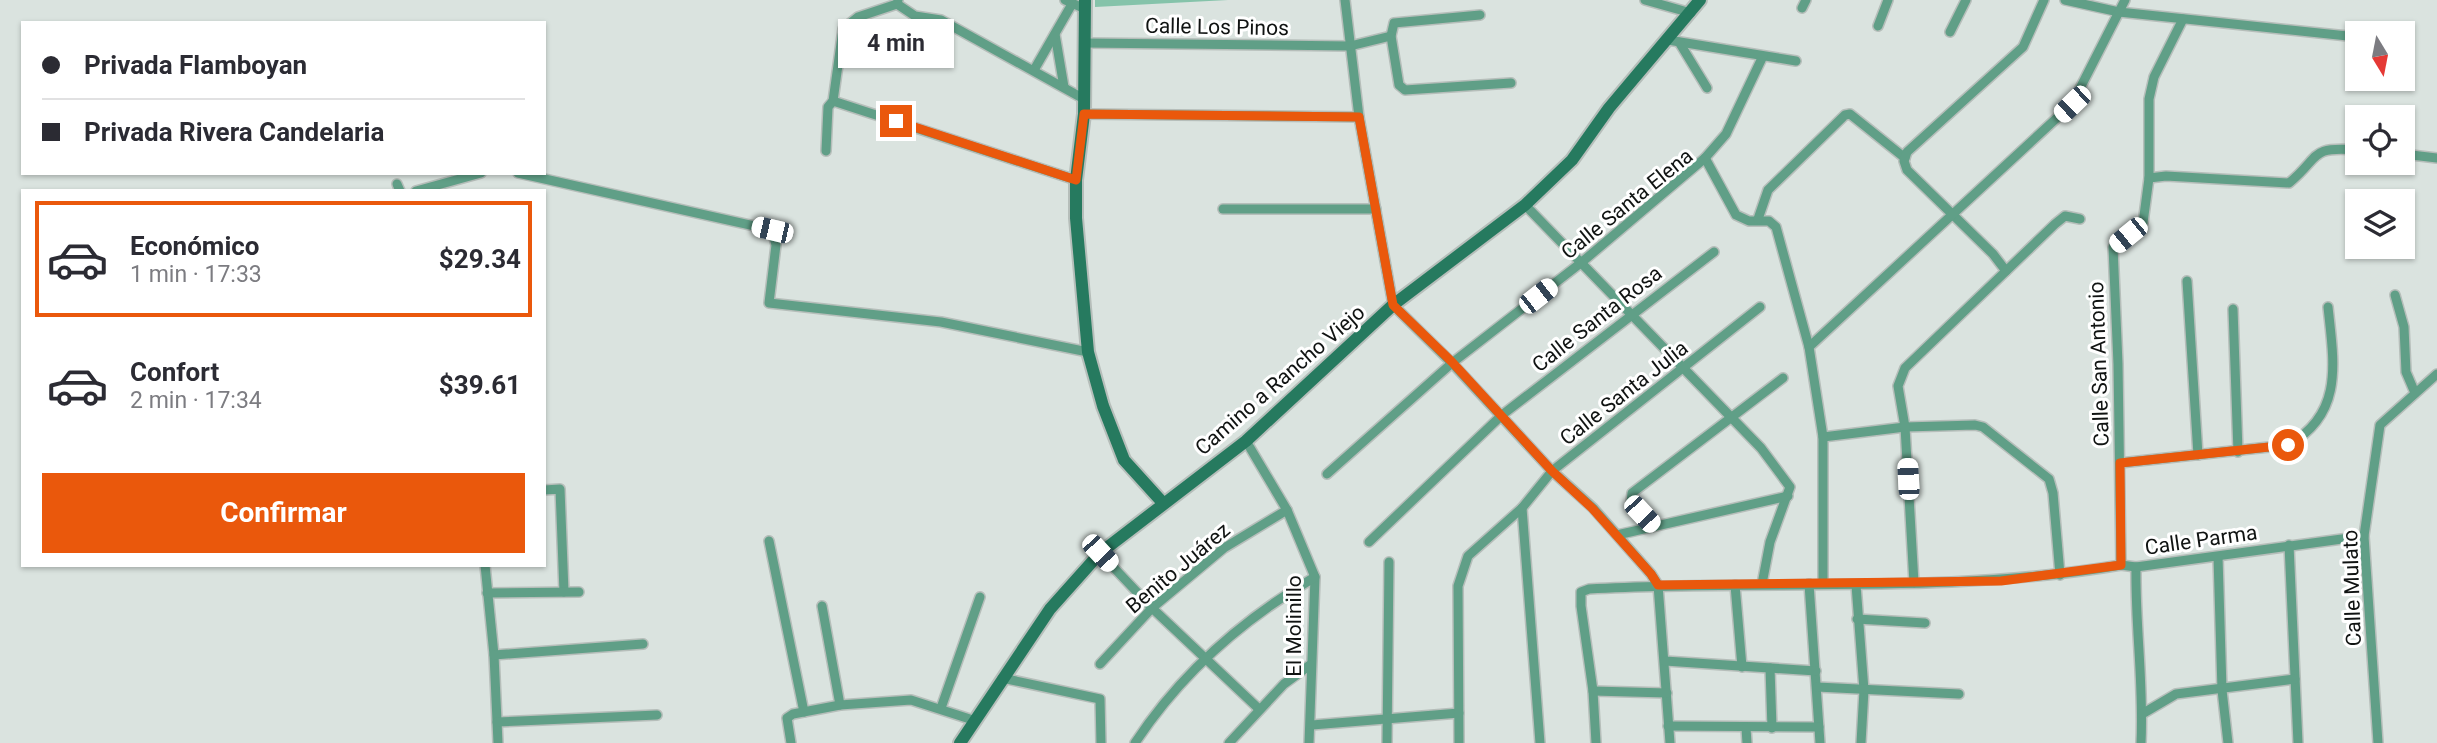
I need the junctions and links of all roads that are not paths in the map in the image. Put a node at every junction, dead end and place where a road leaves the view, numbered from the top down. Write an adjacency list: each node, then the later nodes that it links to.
1 (1345, 0): 22 (street)
2 (1645, 0): 12 (street)
3 (1700, 0): 12 (street, Camino a Rancho Viejo)
4 (1888, 0): 15 (street)
5 (1966, 0): 16 (street)
6 (2044, 0): 37 (street)
7 (2065, 0): 11 (street)
8 (2125, 0): 11 (street)
9 (897, 2): 25 (street); 30 (street)
10 (1076, 3): 17 (street); 21 (street)
11 (2119, 12): 14 (street); 47 (street)
12 (1691, 13): 20 (street, Camino a Rancho Viejo)
13 (1480, 15): 18 (street, Calle Los Pinos)
14 (2183, 19): 19 (street); 41 (street)
15 (1878, 26)
16 (1950, 32)
17 (1055, 33): 25 (street); 27 (street)
18 (1391, 36): 22 (street, Calle Los Pinos); 26 (street)
19 (2345, 36)
20 (1674, 41): 23 (street); 28 (street); 44 (street, Camino a Rancho Viejo)
21 (1084, 43): 22 (street, Calle Los Pinos); 29 (street)
22 (1350, 46): 32 (street)
23 (1763, 56): 24 (street); 36 (street)
24 (1796, 61)
25 (1034, 70): 27 (street)
26 (1511, 83)
27 (1064, 87): 29 (street)
28 (1707, 88)
29 (1084, 99): 31 (street)
30 (833, 101): 34 (street); 42 (street)
31 (1084, 114): 32 (street); 42 (street)
32 (1359, 117): 46 (street)
33 (2345, 149): 41 (street)
34 (826, 151)
35 (2415, 155): 38 (street)
36 (1706, 158): 48 (street, Calle Santa Elena); 51 (street, Calle Santa Elena)
37 (1905, 158): 47 (street); 48 (street)
38 (2437, 158)
39 (474, 175): 43 (street)
40 (527, 175): 61 (street)
41 (2149, 178): 74 (street, Calle San Antonio)
42 (1076, 180): 61 (street)
43 (423, 189)
44 (1525, 205): 51 (street); 55 (street, Camino a Rancho Viejo)
45 (1223, 209): 46 (street)
46 (1376, 209): 55 (street)
47 (1955, 215): 52 (street); 60 (street)
48 (1758, 219): 60 (street, Calle Santa Elena)
49 (2080, 219): 52 (street)
50 (1714, 251): 59 (street, Calle Santa Rosa)
51 (1582, 262): 59 (street); 62 (street, Calle Santa Elena)
52 (2006, 271): 69 (street)
53 (2188, 281): 73 (street)
54 (2395, 295): 66 (street)
55 (1393, 305): 62 (street); 71 (street, Camino a Rancho Viejo)
56 (1760, 307): 63 (street, Calle Santa Julia)
57 (2328, 307): 72 (street)
58 (2233, 309): 72 (street)
59 (1631, 314): 63 (street); 67 (street, Calle Santa Rosa)
60 (1809, 347): 70 (street)
61 (1088, 352): 79 (street)
62 (1452, 362): 67 (street); 76 (street, Calle Santa Elena)
63 (1684, 369): 68 (street); 75 (street, Calle Santa Julia)
64 (2437, 374): 66 (street, Calle Mulato)
65 (1783, 377): 68 (street)
66 (2415, 393): 84 (street, Calle Mulato)
67 (1502, 415): 75 (street); 86 (street, Calle Santa Rosa)
68 (1731, 418): 78 (street); 82 (street)
69 (1905, 427): 70 (street); 94 (street); 96 (street)
70 (1823, 437): 99 (street)
71 (1246, 441): 79 (street, Camino a Rancho Viejo); 81 (street, El Molinillo)
72 (2238, 452): 73 (street)
73 (2198, 456): 74 (street)
74 (2120, 463): 91 (street, Calle San Antonio)
75 (1552, 471): 80 (street, Calle Santa Julia); 83 (street)
76 (1327, 474)
77 (546, 490): 103 (street)
78 (1788, 496): 82 (street); 97 (street)
79 (1163, 503): 88 (street, Camino a Rancho Viejo)
80 (1522, 508): 132 (street, Calle Santa Julia); 152 (street)
81 (1286, 510): 95 (street, El Molinillo); 108 (street, Benito Juárez)
82 (1653, 526): 83 (street)
83 (1617, 535): 100 (street)
84 (2364, 536): 87 (street, Calle Parma); 161 (street, Calle Mulato)
85 (769, 541): 131 (street)
86 (1369, 542)
87 (2289, 545): 89 (street, Calle Parma); 121 (street)
88 (1100, 553): 108 (street); 120 (street, Camino a Rancho Viejo)
89 (2218, 557): 93 (street, Calle Parma); 124 (street)
90 (1389, 562): 135 (street)
91 (2121, 565): 93 (street, Calle Parma); 94 (street, Calle Parma)
92 (485, 567): 105 (street)
93 (2136, 567): 133 (street)
94 (2060, 575): 96 (street, Calle Parma)
95 (1315, 577): 113 (street); 116 (street, El Molinillo)
96 (1914, 583): 102 (street, Calle Parma)
97 (1762, 584): 98 (street, Calle Parma); 101 (street, Calle Parma)
98 (1809, 584): 99 (street, Calle Parma); 119 (street)
99 (1823, 584): 102 (street, Calle Parma)
100 (1658, 585): 101 (street, Calle Parma); 114 (street); 125 (street, Calle Parma)
101 (1735, 585): 117 (street)
102 (1856, 585): 109 (street)
103 (564, 592): 104 (street); 105 (street)
104 (579, 592)
105 (487, 593): 112 (street)
106 (980, 597): 129 (street)
107 (822, 606): 128 (street)
108 (1152, 608): 113 (street); 115 (street, Benito Juárez)
109 (1857, 619): 110 (street); 123 (street)
110 (1925, 623)
111 (643, 644): 112 (street)
112 (494, 655): 137 (street)
113 (1205, 658): 130 (street); 147 (street)
114 (1665, 662): 117 (street); 126 (street)
115 (1100, 664)
116 (1310, 665): 130 (street); 138 (street, El Molinillo)
117 (1742, 667): 118 (street)
118 (1770, 668): 119 (street); 142 (street)
119 (1816, 671): 122 (street)
120 (1002, 678): 136 (street, Camino a Rancho Viejo); 146 (street)
121 (2295, 678): 124 (street); 160 (street)
122 (1817, 687): 123 (street); 140 (street)
123 (1864, 690): 127 (street); 157 (street)
124 (2222, 690): 133 (street); 159 (street)
125 (1593, 691): 126 (street); 153 (street)
126 (1667, 693): 139 (street)
127 (1959, 694)
128 (840, 705): 129 (street); 131 (street)
129 (941, 708): 136 (street)
130 (1259, 709): 148 (street)
131 (804, 712): 144 (street)
132 (1459, 713): 135 (street); 151 (street, Calle Santa Julia)
133 (2142, 714): 158 (street)
134 (657, 715): 137 (street)
135 (1387, 719): 138 (street); 150 (street)
136 (976, 721): 145 (street, Camino a Rancho Viejo)
137 (497, 722): 143 (street)
138 (1311, 725): 149 (street, El Molinillo)
139 (1668, 726): 141 (street); 154 (street)
140 (1819, 727): 142 (street); 156 (street)
141 (1746, 728): 142 (street); 155 (street)
142 (1772, 728)
143 (498, 743)
144 (791, 743)
145 (960, 743)
146 (1101, 743)
147 (1135, 743)
148 (1229, 743)
149 (1309, 743)
150 (1387, 743)
151 (1459, 743)
152 (1540, 743)
153 (1597, 743)
154 (1670, 743)
155 (1747, 743)
156 (1820, 743)
157 (1861, 743)
158 (2141, 743)
159 (2228, 743)
160 (2298, 743)
161 (2378, 743)

